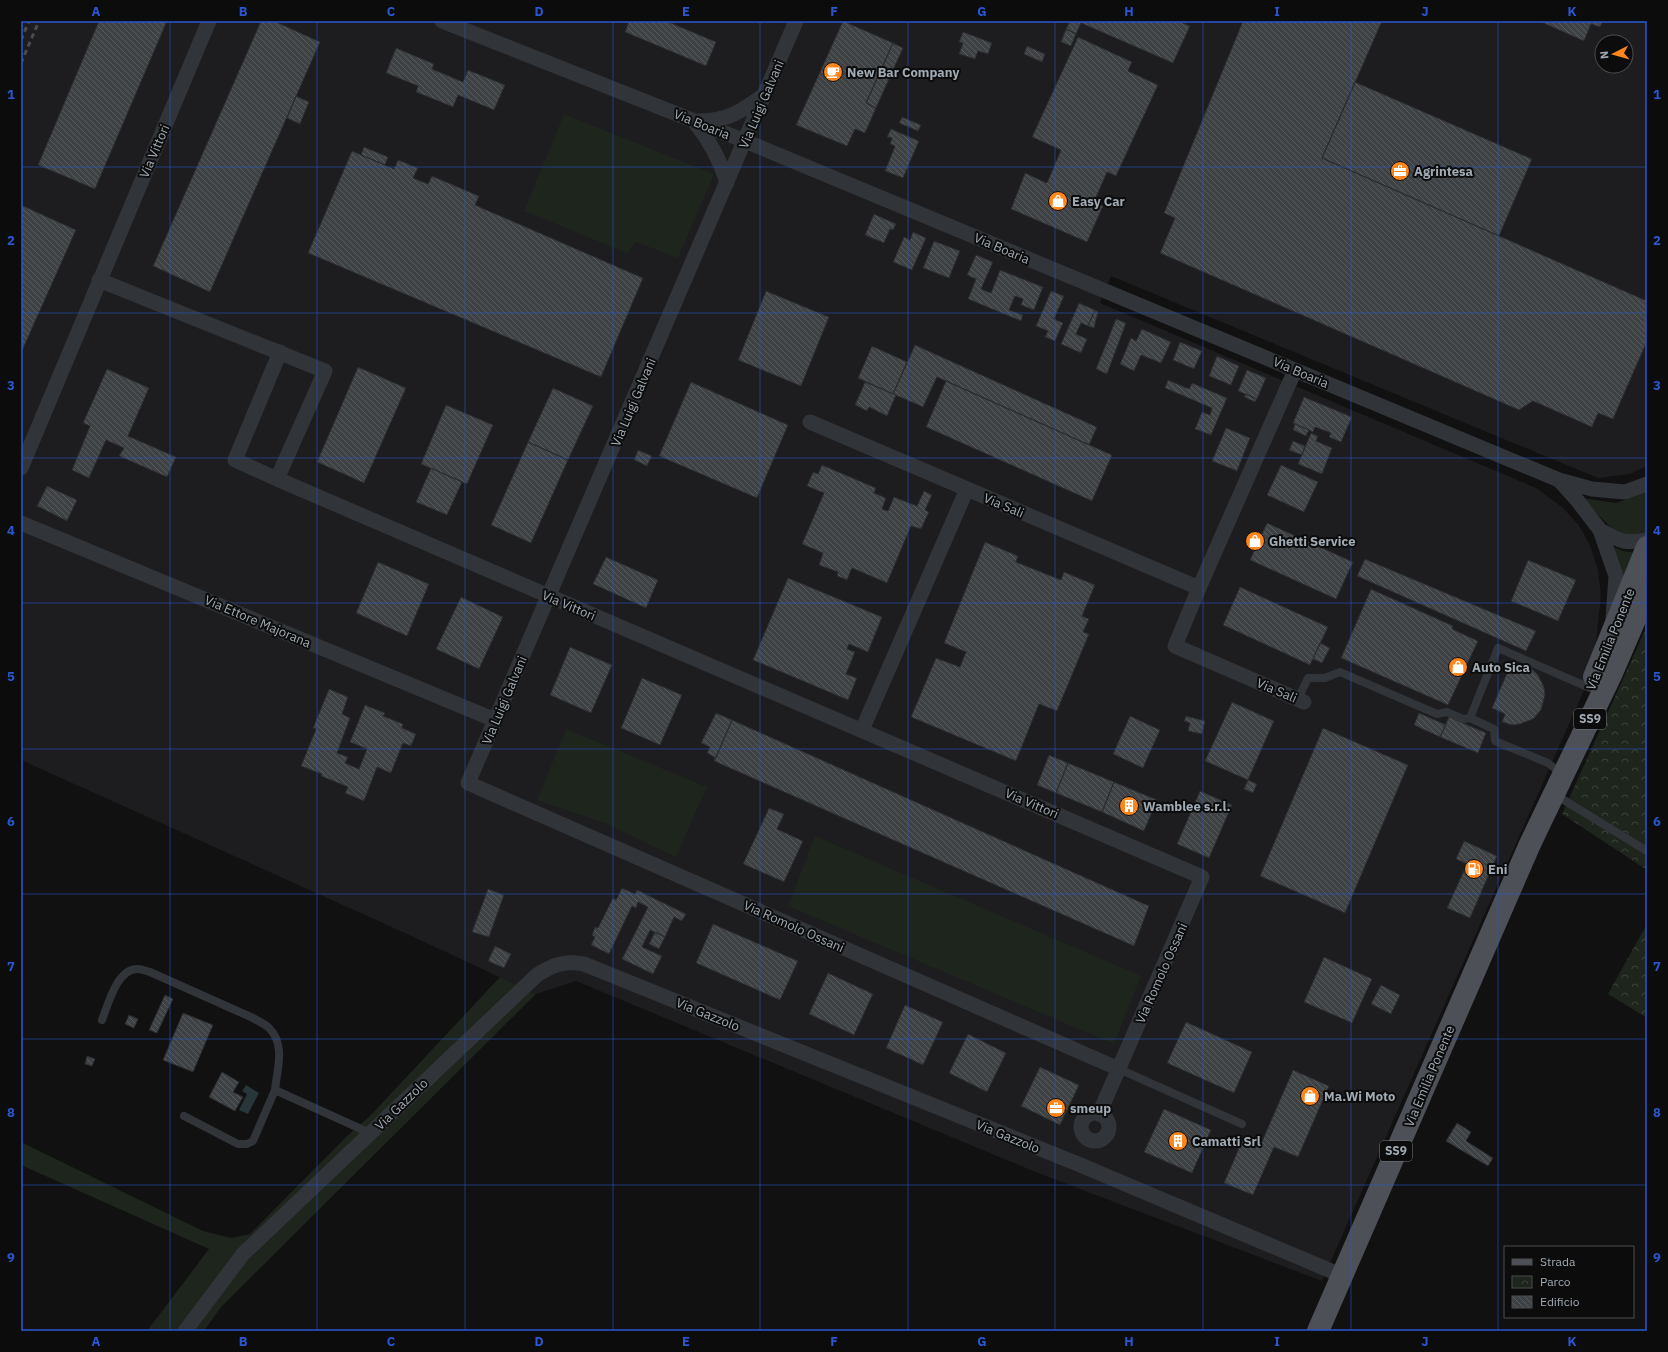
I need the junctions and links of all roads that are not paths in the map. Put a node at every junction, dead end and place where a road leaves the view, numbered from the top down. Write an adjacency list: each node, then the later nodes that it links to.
1 (209, 21): 8 (street, Via Vittori)
2 (796, 21): 4 (street, Via Luigi Galvani)
3 (451, 23): 5 (street, Via Boaria)
4 (765, 94): 5 (street); 6 (street, Via Luigi Galvani)
5 (694, 121): 6 (street, Via Boaria); 7 (street)
6 (745, 141): 7 (street, Via Luigi Galvani); 10 (street, Via Boaria)
7 (727, 184): 23 (street, Via Luigi Galvani)
8 (99, 280): 9 (street); 12 (street, Via Vittori)
9 (280, 352): 13 (street, Via Vittori); 13 (street)
10 (1295, 370): 14 (street, Via Boaria); 21 (street, Via Sali)
11 (810, 422): 16 (street, Via Sali)
12 (21, 468)
13 (278, 479): 23 (street, Via Vittori)
14 (1559, 480): 15 (street, Via Boaria); 18 (street, Via Boaria)
15 (1647, 484)
16 (966, 489): 21 (street, Via Sali); 29 (street)
17 (21, 523): 28 (street, Via Ettore Majorana)
18 (1600, 530): 19 (street, Via Boaria); 24 (street, Via Boaria)
19 (1647, 540)
20 (1647, 547): 24 (main road, Via Emilia Ponente / SS9)
21 (1199, 588): 26 (street, Via Sali)
22 (1647, 592): 32 (main road, Via Emilia Ponente / SS9)
23 (549, 597): 28 (street, Via Luigi Galvani); 29 (street, Via Vittori)
24 (1612, 634): 25 (main road, Via Emilia Ponente / SS9)
25 (1590, 688): 27 (lane); 30 (main road, Via Emilia Ponente / SS9)
26 (1301, 700): 27 (lane)
27 (1470, 718): 30 (lane)
28 (495, 720): 31 (street, Via Luigi Galvani)
29 (862, 730): 35 (street, Via Vittori)
30 (1558, 771): 33 (main road, Via Emilia Ponente / SS9)
31 (468, 783): 37 (street, Via Romolo Ossani)
32 (1554, 794): 33 (main road, Via Emilia Ponente / SS9); 34 (lane)
33 (1530, 844): 45 (main road, Via Emilia Ponente / SS9)
34 (1647, 851)
35 (1202, 877): 37 (street, Via Romolo Ossani)
36 (102, 1020): 38 (lane)
37 (1119, 1068): 39 (street, Via Romolo Ossani); 41 (lane)
38 (275, 1090): 40 (lane); 42 (lane)
39 (1099, 1114): 43 (street); 43 (street)
40 (184, 1116)
41 (1242, 1124)
42 (370, 1133): 44 (street, Via Gazzolo); 46 (street, Via Gazzolo)
43 (1088, 1140): 44 (street)
44 (1078, 1164): 45 (street, Via Gazzolo)
45 (1343, 1276): 47 (main road, Via Emilia Ponente / SS9)
46 (184, 1331)
47 (1318, 1331)

